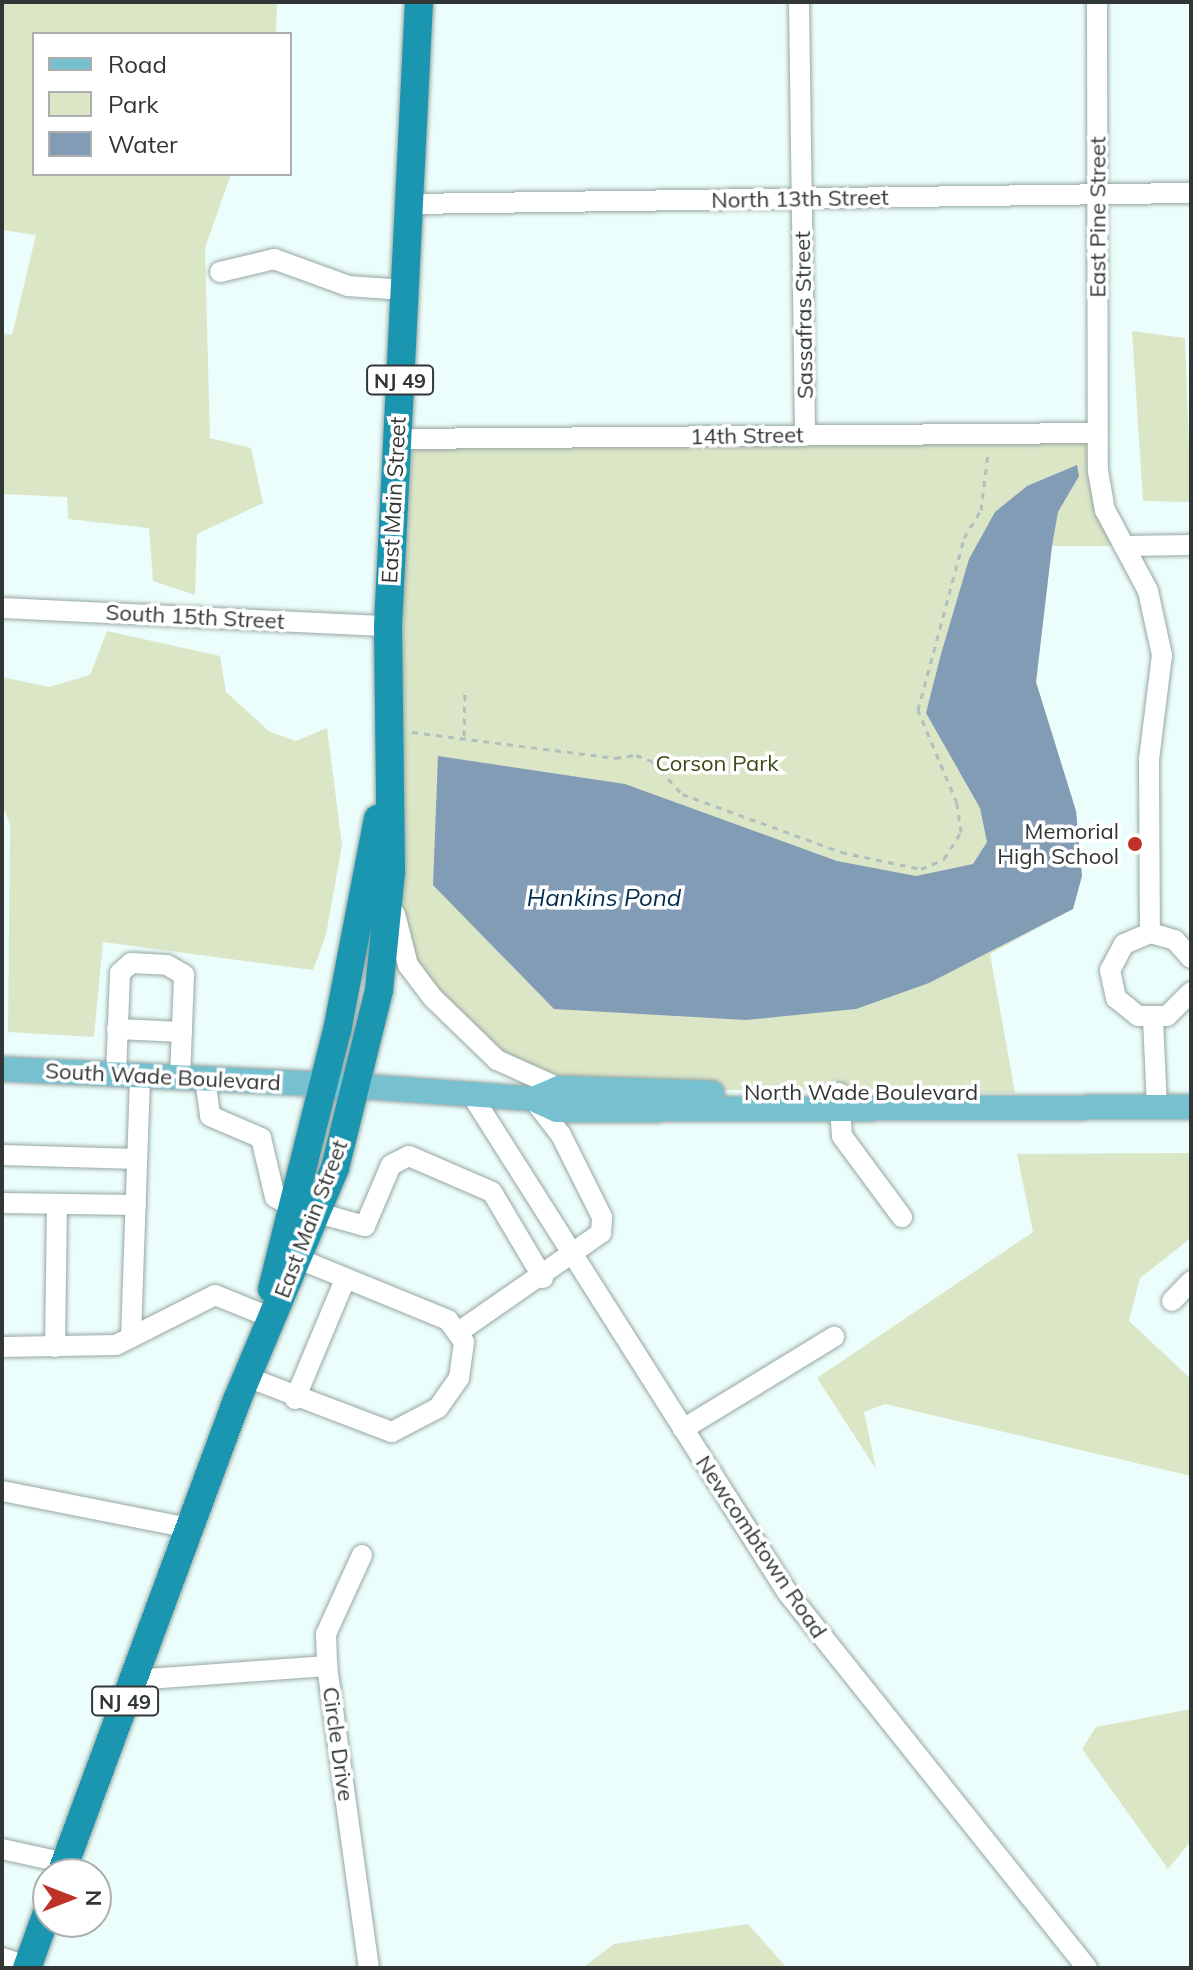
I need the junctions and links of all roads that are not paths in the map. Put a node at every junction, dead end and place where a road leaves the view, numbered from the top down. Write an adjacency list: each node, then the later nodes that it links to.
1 (419, 2): 7 (highway, East Main Street / NJ 49)
2 (799, 2): 6 (street, Sassafras Street)
3 (1097, 2): 5 (street, East Pine Street)
4 (1191, 193): 5 (street, North 13th Street)
5 (1099, 195): 6 (street, North 13th Street); 10 (street, East Pine Street)
6 (802, 199): 7 (street, North 13th Street); 11 (street, Sassafras Street)
7 (409, 204): 9 (highway, East Main Street / NJ 49)
8 (220, 272): 9 (street)
9 (404, 290): 12 (highway, East Main Street / NJ 49)
10 (1096, 433): 11 (street, 14th Street); 14 (street, East Pine Street)
11 (805, 436): 12 (street, 14th Street)
12 (398, 439): 16 (highway, East Main Street / NJ 49)
13 (1191, 545): 14 (street)
14 (1124, 546): 19 (street, East Pine Street)
15 (2, 608): 16 (street, South 15th Street)
16 (388, 626): 17 (highway, East Main Street / NJ 49)
17 (388, 759): 18 (highway, East Main Street / NJ 49); 29 (highway, East Main Street / NJ 49)
18 (391, 872): 30 (highway, East Main Street / NJ 49); 31 (street)
19 (1150, 933): 20 (street); 22 (street)
20 (1191, 958)
21 (1191, 992): 22 (street)
22 (1153, 1019): 35 (street)
23 (117, 1029): 24 (street); 24 (street); 26 (street)
24 (182, 1032): 27 (street)
25 (2, 1069): 26 (main road, South Wade Boulevard)
26 (128, 1075): 27 (main road, South Wade Boulevard); 39 (street)
27 (180, 1077): 28 (main road, South Wade Boulevard)
28 (205, 1079): 29 (main road, South Wade Boulevard); 43 (street)
29 (324, 1084): 30 (main road, North Wade Boulevard); 43 (highway, East Main Street / NJ 49)
30 (357, 1086): 33 (main road, North Wade Boulevard); 43 (highway, East Main Street / NJ 49)
31 (559, 1088): 34 (main road, North Wade Boulevard); 36 (main road, North Wade Boulevard)
32 (1191, 1092): 35 (main road, North Wade Boulevard)
33 (473, 1097): 34 (main road, North Wade Boulevard); 45 (street, Newcombtown Road)
34 (533, 1099): 36 (main road, North Wade Boulevard); 45 (street)
35 (1156, 1100): 36 (main road, North Wade Boulevard); 37 (main road, North Wade Boulevard)
36 (839, 1101): 44 (street)
37 (1191, 1107)
38 (2, 1155): 39 (street)
39 (137, 1159): 42 (street)
40 (2, 1203): 41 (street)
41 (57, 1204): 42 (street); 57 (street)
42 (136, 1205): 53 (street)
43 (305, 1210): 46 (highway, East Main Street / NJ 49); 47 (street); 51 (highway, East Main Street / NJ 49)
44 (902, 1217)
45 (575, 1258): 47 (street); 60 (street, Newcombtown Road)
46 (299, 1259): 49 (street); 55 (highway, East Main Street / NJ 49)
47 (543, 1278): 52 (street)
48 (1191, 1281): 50 (street)
49 (344, 1282): 52 (street); 59 (street)
50 (1172, 1301)
51 (267, 1316): 53 (street); 55 (highway, East Main Street / NJ 49)
52 (460, 1331): 59 (street)
53 (131, 1337): 57 (street)
54 (834, 1337): 60 (street)
55 (261, 1345): 58 (highway, East Main Street / NJ 49)
56 (2, 1347): 57 (street)
57 (55, 1347)
58 (247, 1377): 59 (street); 62 (highway, East Main Street / NJ 49)
59 (295, 1399)
60 (683, 1429): 72 (street, Newcombtown Road)
61 (2, 1491): 62 (street)
62 (189, 1528): 65 (highway, East Main Street / NJ 49)
63 (362, 1555): 64 (street)
64 (327, 1666): 65 (street, Circle Drive); 71 (street, Circle Drive)
65 (133, 1680): 67 (highway, East Main Street / NJ 49)
66 (2, 1849): 68 (street)
67 (67, 1858)
68 (32, 1859)
69 (33, 1938): 70 (highway)
70 (19, 1964)
71 (369, 1968)
72 (1087, 1968)

